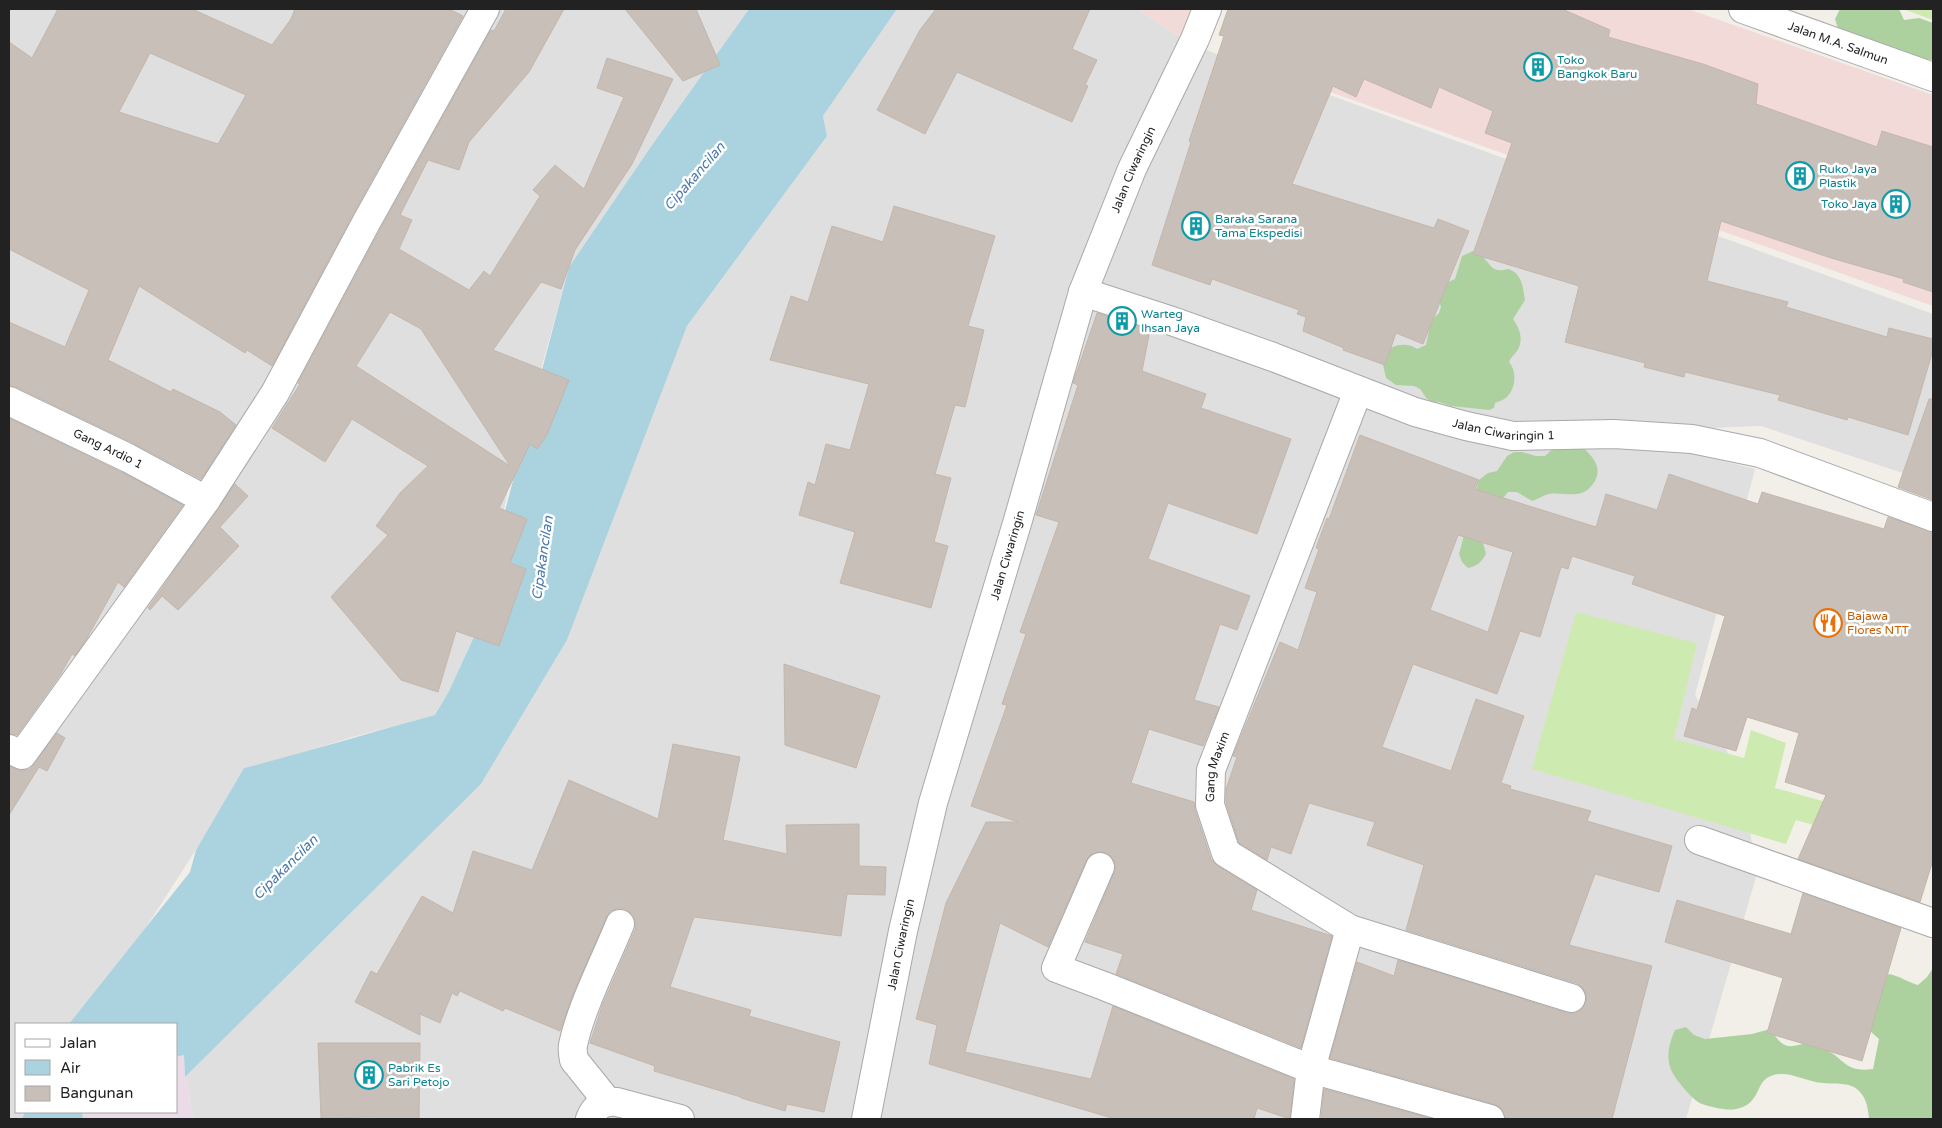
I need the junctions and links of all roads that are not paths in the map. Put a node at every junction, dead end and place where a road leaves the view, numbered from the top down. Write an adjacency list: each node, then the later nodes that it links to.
1 (485, 9): 8 (street)
2 (1207, 9): 5 (street, Jalan Ciwaringin)
3 (1743, 9): 4 (street, Jalan M.A. Salmun)
4 (1933, 77)
5 (1083, 292): 6 (street, Jalan Ciwaringin 1); 20 (street, Jalan Ciwaringin)
6 (1358, 391): 9 (street, Jalan Ciwaringin 1); 15 (street, Gang Maxim)
7 (9, 401): 8 (street, Gang Ardio 1)
8 (206, 500): 10 (street)
9 (1933, 517)
10 (16, 752)
11 (1699, 840): 13 (street)
12 (1100, 868): 17 (street)
13 (1933, 923)
14 (620, 924): 18 (street)
15 (1350, 929): 16 (street, Gang Maxim); 17 (street)
16 (1571, 998)
17 (1311, 1069): 21 (street); 22 (street)
18 (599, 1110): 19 (street)
19 (680, 1119)
20 (866, 1119)
21 (1305, 1119)
22 (1490, 1119)

